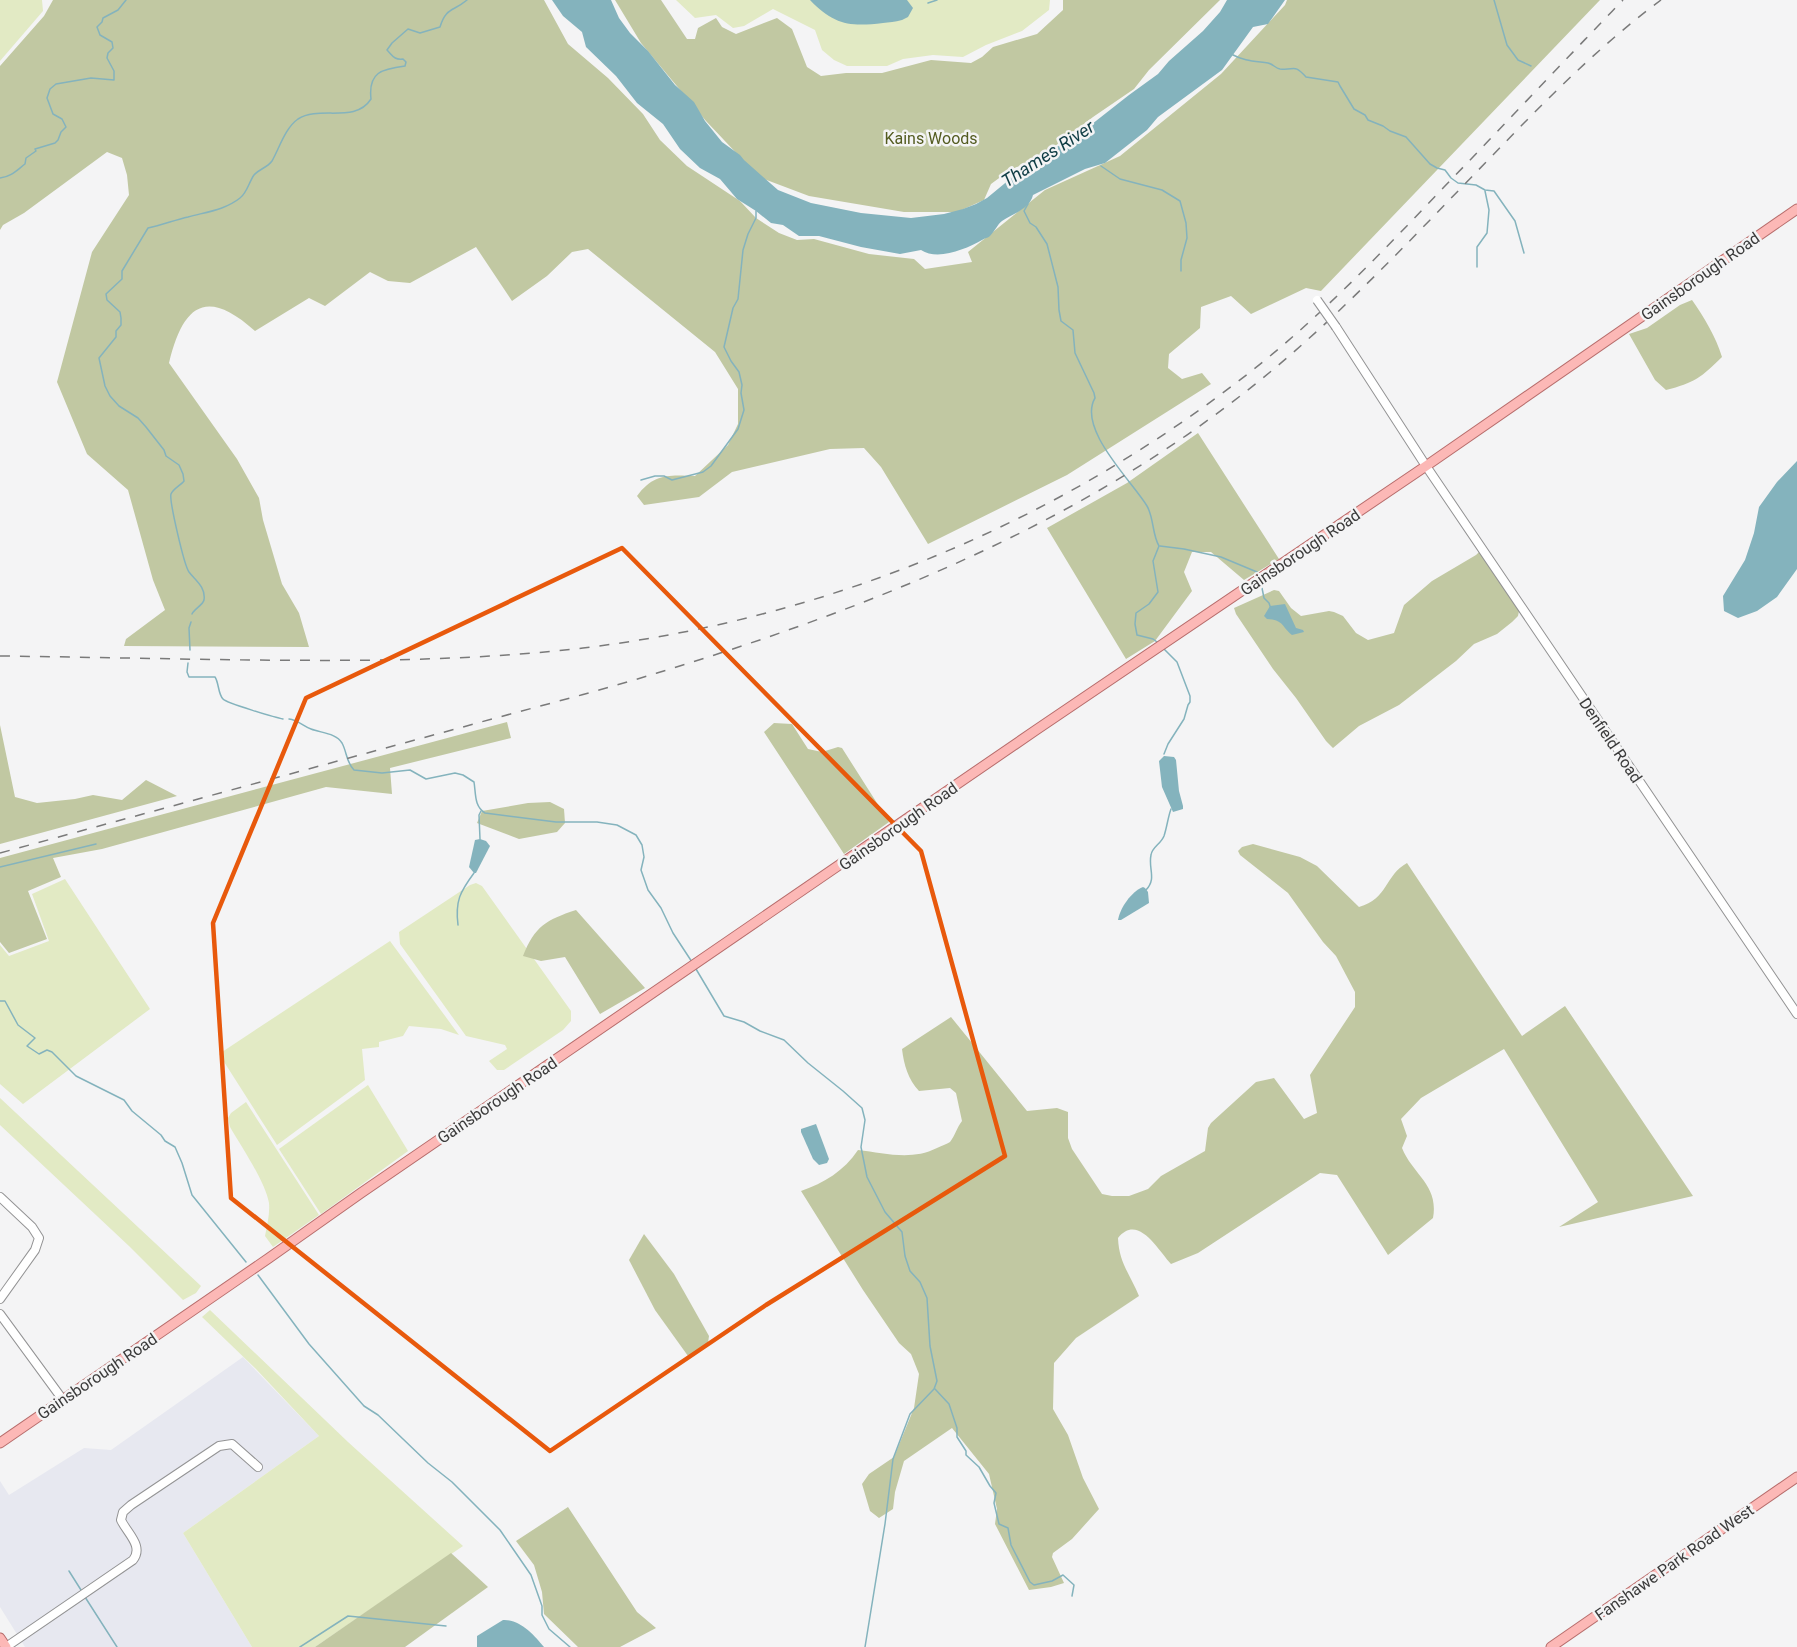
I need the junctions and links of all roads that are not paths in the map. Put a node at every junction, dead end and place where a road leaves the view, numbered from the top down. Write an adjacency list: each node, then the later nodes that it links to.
1 (1797, 209): 3 (main road, Gainsborough Road)
2 (1314, 297): 3 (street, Denfield Road, bridge)
3 (1426, 466): 4 (street, Denfield Road); 8 (main road, Gainsborough Road)
4 (1797, 1014)
5 (0, 1197): 6 (street)
6 (0, 1299)
7 (0, 1314): 8 (street)
8 (63, 1400): 9 (main road, Gainsborough Road)
9 (0, 1443)
10 (258, 1467): 14 (street)
11 (1797, 1477): 15 (main road, Fanshawe Park Road West)
12 (0, 1630): 13 (main road)
13 (0, 1638): 14 (main road)
14 (6, 1647)
15 (1551, 1647)

